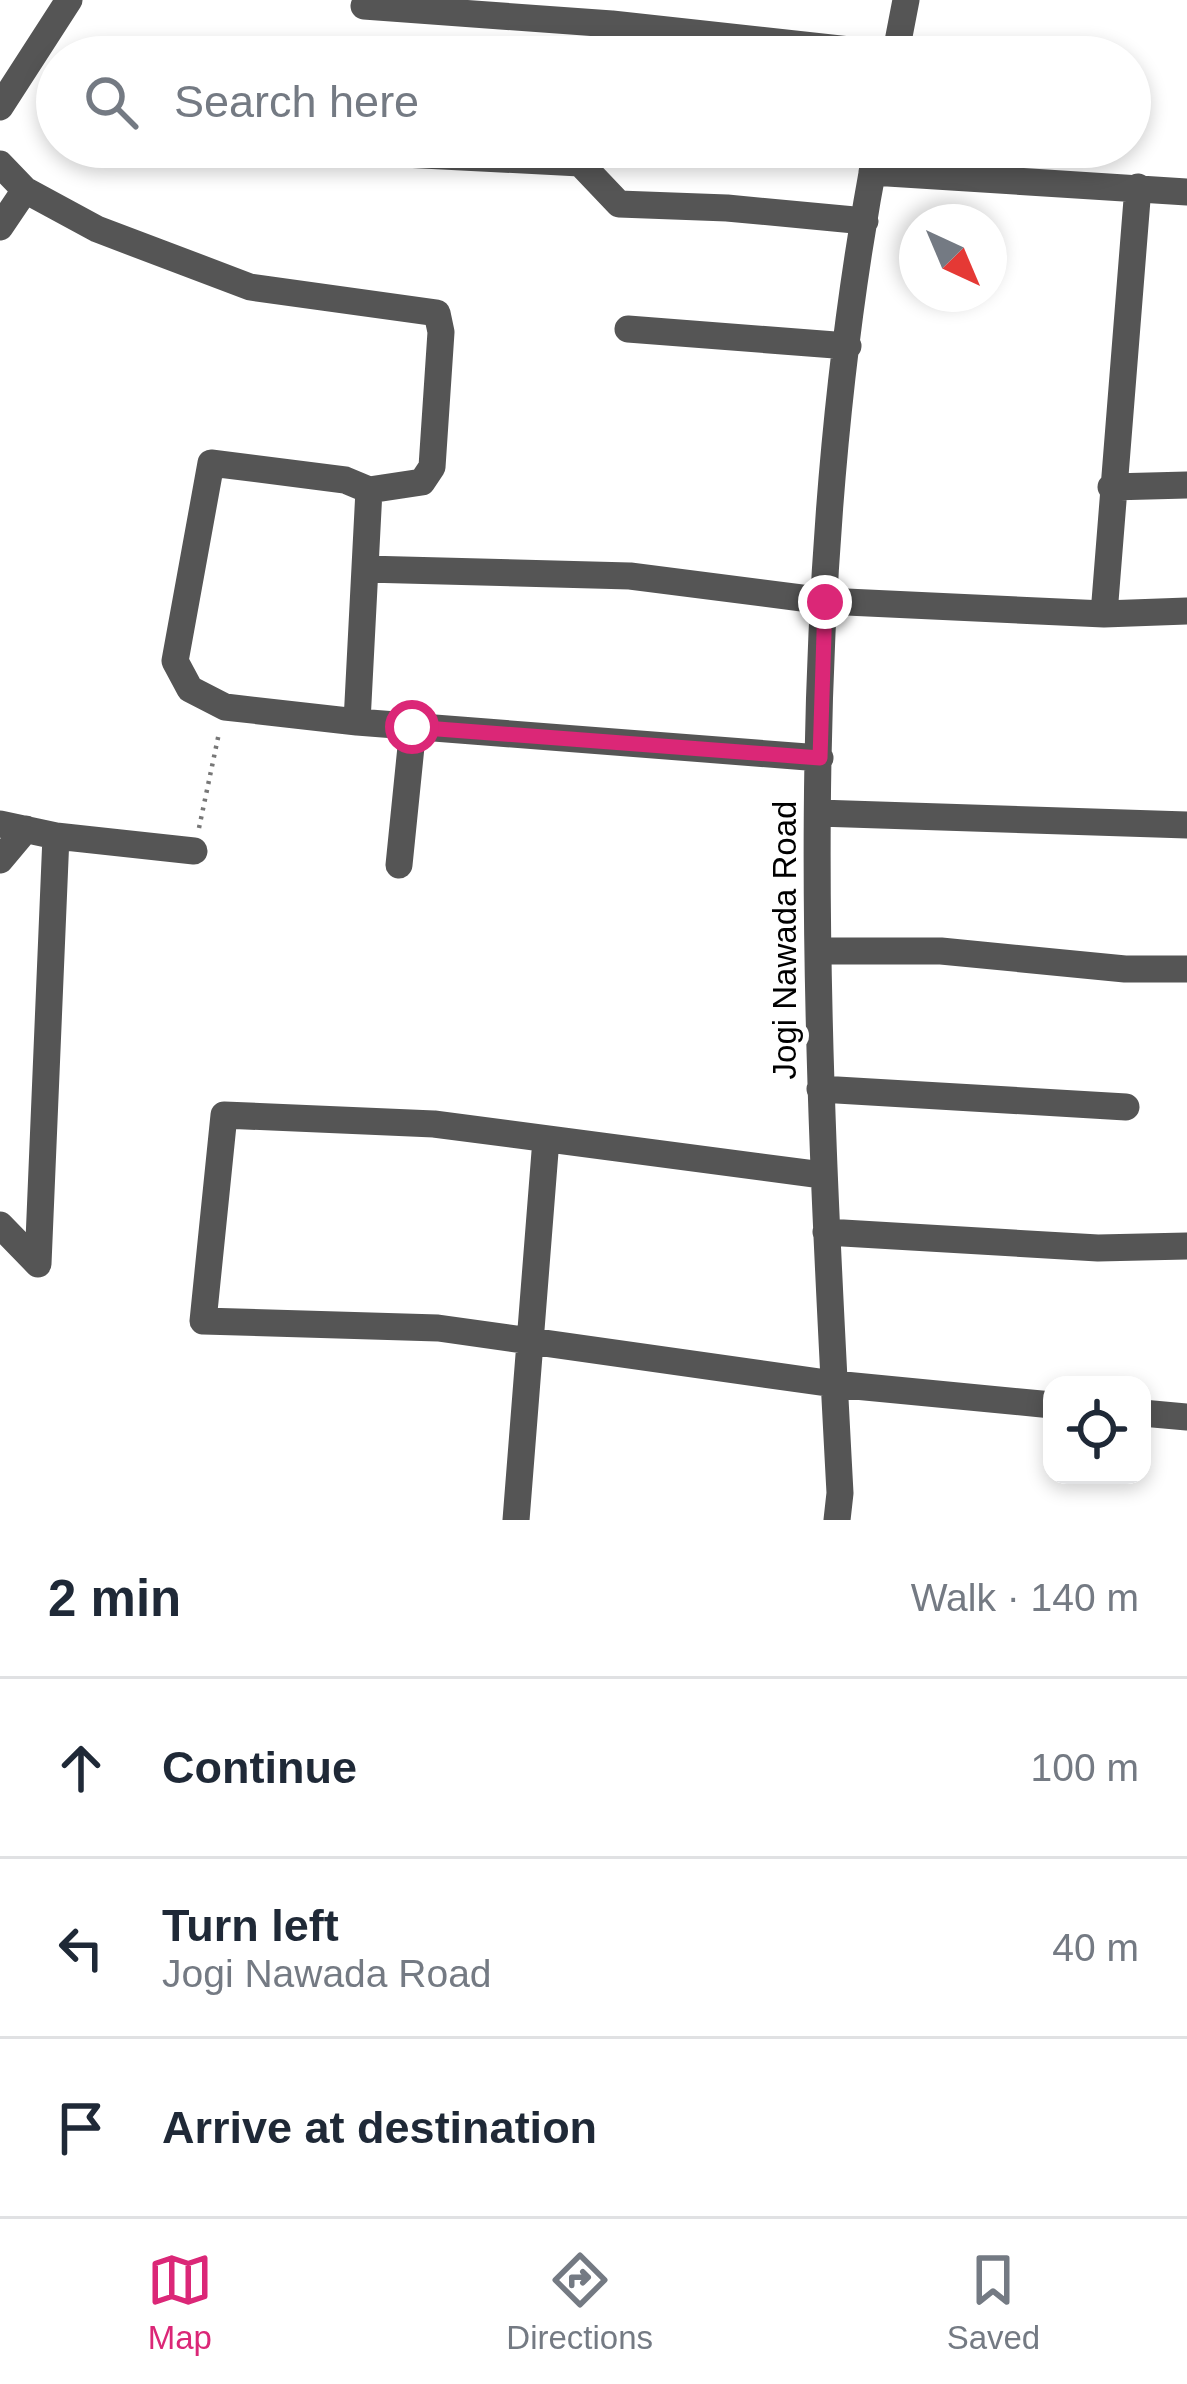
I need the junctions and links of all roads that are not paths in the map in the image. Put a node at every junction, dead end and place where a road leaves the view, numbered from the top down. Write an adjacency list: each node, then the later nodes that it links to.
1 (69, 0): 4 (street)
2 (906, 0): 6 (street)
3 (364, 6): 5 (street)
4 (46, 36)
5 (718, 36)
6 (899, 36)
7 (36, 51): 8 (street)
8 (0, 106)
9 (0, 164): 14 (street)
10 (584, 168): 16 (street)
11 (874, 168): 16 (street, Jogi Nawada Road)
12 (953, 168): 13 (street)
13 (1138, 187): 15 (street); 21 (street)
14 (25, 190): 17 (street); 22 (street)
15 (1187, 192)
16 (866, 221): 19 (street, Jogi Nawada Road)
17 (0, 227)
18 (628, 329): 19 (street)
19 (848, 346): 24 (street, Jogi Nawada Road)
20 (1187, 485): 21 (street)
21 (1111, 487): 26 (street)
22 (369, 490): 23 (street); 27 (street)
23 (364, 569): 24 (street); 27 (street)
24 (825, 602): 26 (street); 29 (street, Jogi Nawada Road)
25 (1187, 610): 26 (street)
26 (1104, 614)
27 (358, 722): 28 (street)
28 (412, 727): 29 (street); 36 (street)
29 (820, 758): 30 (street, Jogi Nawada Road)
30 (818, 813): 31 (street); 37 (street, Jogi Nawada Road)
31 (1187, 825)
32 (13, 827): 33 (street); 35 (street)
33 (56, 836): 34 (street); 43 (street)
34 (194, 851)
35 (0, 860)
36 (399, 865)
37 (819, 950): 38 (street); 39 (street, Jogi Nawada Road)
38 (1187, 969)
39 (820, 1089): 40 (street); 42 (street, Jogi Nawada Road)
40 (1126, 1108)
41 (546, 1139): 42 (street); 46 (street); 46 (street)
42 (823, 1175): 44 (street, Jogi Nawada Road)
43 (0, 1225)
44 (826, 1232): 45 (street); 47 (street, Jogi Nawada Road)
45 (1187, 1246)
46 (530, 1341): 47 (street); 51 (street)
47 (834, 1384): 48 (street); 52 (street, Jogi Nawada Road)
48 (1043, 1404)
49 (1151, 1414): 50 (street)
50 (1187, 1417)
51 (516, 1520)
52 (837, 1520)

